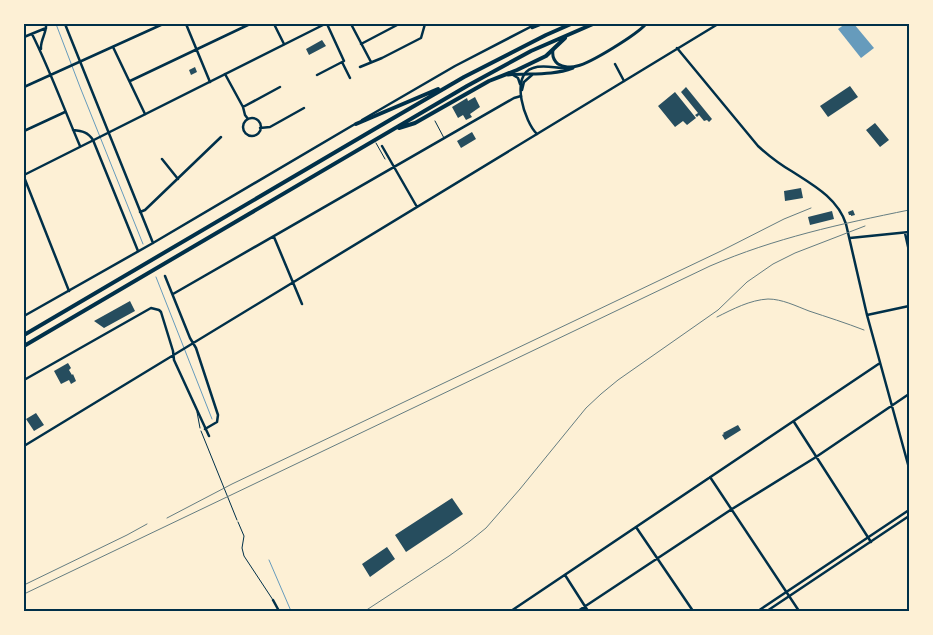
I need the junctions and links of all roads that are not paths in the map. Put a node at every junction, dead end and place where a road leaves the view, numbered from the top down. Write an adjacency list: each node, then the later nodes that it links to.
1 (65, 24): 29 (street)
2 (163, 24): 24 (street)
3 (186, 24): 26 (street)
4 (250, 24): 26 (street)
5 (274, 24): 22 (street)
6 (326, 24): 16 (street); 30 (street)
7 (351, 24): 23 (street)
8 (399, 24): 23 (street)
9 (425, 24): 31 (street)
10 (536, 24): 18 (street)
11 (542, 24): 18 (street)
12 (571, 24): 47 (main road)
13 (593, 24): 19 (main road)
14 (646, 24): 33 (main road)
15 (718, 24): 25 (street)
16 (319, 25): 22 (street)
17 (46, 26): 20 (street); 28 (street)
18 (518, 33): 57 (street)
19 (571, 33): 27 (main road); 60 (main road)
20 (32, 34): 21 (street); 28 (street)
21 (24, 37)
22 (284, 44): 38 (street)
23 (361, 44): 31 (street)
24 (113, 47): 29 (street); 43 (street)
25 (677, 48): 44 (street); 78 (street)
26 (196, 50): 43 (street); 45 (street)
27 (553, 50): 34 (main road); 41 (main road)
28 (41, 51): 37 (street)
29 (78, 62): 37 (street); 62 (street)
30 (342, 62): 40 (street); 42 (street)
31 (371, 62): 35 (street)
32 (614, 64): 44 (street)
33 (579, 66): 34 (main road); 39 (main road)
34 (573, 67): 36 (street)
35 (360, 68)
36 (525, 73): 39 (main road); 41 (main road); 46 (street)
37 (51, 74): 48 (street); 53 (street)
38 (225, 74): 45 (street); 51 (street)
39 (535, 74): 50 (street)
40 (317, 75)
41 (506, 75): 46 (street); 60 (main road)
42 (350, 78)
43 (130, 81): 54 (street)
44 (624, 81): 63 (street)
45 (210, 82): 54 (street)
46 (521, 84): 50 (street)
47 (447, 86): 57 (main road); 90 (main road)
48 (24, 87)
49 (280, 87): 51 (street)
50 (521, 95): 63 (street); 65 (street)
51 (243, 107): 55 (street)
52 (304, 108): 58 (street)
53 (65, 112): 59 (street); 61 (street)
54 (145, 114): 62 (street)
55 (248, 119): 58 (street); 58 (street)
56 (435, 121): 65 (lane)
57 (356, 124): 79 (street)
58 (260, 128)
59 (73, 130): 66 (street); 67 (street)
60 (392, 130): 92 (main road)
61 (24, 131)
62 (109, 132): 66 (street); 74 (street)
63 (537, 134): 73 (street)
64 (221, 137): 72 (street)
65 (445, 138): 70 (street)
66 (94, 139): 67 (street); 81 (street)
67 (80, 146): 71 (street)
68 (380, 146): 70 (street)
69 (162, 159): 72 (street)
70 (393, 167): 73 (street); 77 (street)
71 (24, 176): 84 (street)
72 (178, 179): 74 (street)
73 (418, 207): 83 (street)
74 (140, 212): 79 (street)
75 (905, 232): 76 (street); 78 (street); 80 (street)
76 (909, 232)
77 (274, 237): 83 (street); 85 (street)
78 (850, 238): 88 (street)
79 (153, 244): 81 (street)
80 (909, 251)
81 (138, 252): 84 (street)
82 (165, 276): 85 (street)
83 (293, 282): 86 (street); 91 (street)
84 (68, 292): 89 (street)
85 (173, 294): 91 (street)
86 (302, 304)
87 (909, 306): 88 (street)
88 (867, 314): 94 (street)
89 (24, 316)
90 (24, 335)
91 (193, 344): 93 (street); 101 (street)
92 (24, 346)
93 (174, 356): 95 (street); 98 (street); 103 (street)
94 (880, 363): 97 (street); 99 (street)
95 (24, 380)
96 (909, 394): 97 (street)
97 (892, 405): 104 (street); 105 (street)
98 (196, 410): 100 (lane); 101 (street)
99 (794, 422): 104 (street); 106 (street)
100 (200, 428)
101 (205, 429): 102 (street)
102 (209, 436)
103 (24, 446)
104 (816, 457): 107 (street); 112 (street)
105 (909, 468)
106 (710, 477): 107 (street); 111 (street)
107 (732, 509): 114 (street); 116 (street)
108 (909, 510): 112 (street)
109 (909, 516): 113 (street)
110 (238, 522): 118 (lane)
111 (636, 527): 114 (street); 115 (street)
112 (868, 538): 113 (street); 116 (street)
113 (871, 542): 117 (street)
114 (658, 559): 119 (street); 124 (street)
115 (565, 575): 119 (street); 121 (street)
116 (786, 593): 117 (street); 125 (street)
117 (788, 597): 126 (street); 127 (street)
118 (273, 600): 120 (street)
119 (585, 606): 122 (street); 123 (street)
120 (279, 611)
121 (511, 611)
122 (578, 611)
123 (588, 611)
124 (693, 611)
125 (758, 611)
126 (767, 611)
127 (799, 611)

